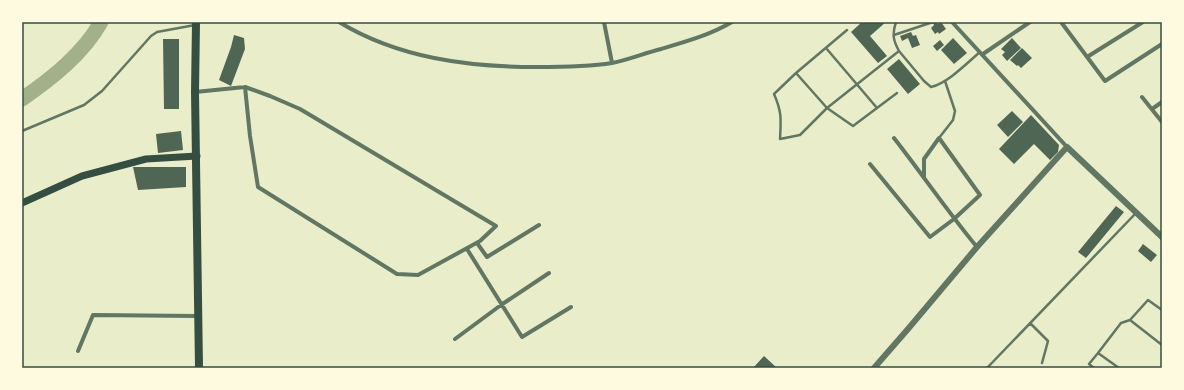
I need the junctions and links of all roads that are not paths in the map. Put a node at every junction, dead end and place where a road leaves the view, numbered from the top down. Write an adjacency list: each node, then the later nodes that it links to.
1 (339, 22): 18 (street)
2 (604, 22): 18 (street)
3 (732, 22): 18 (street)
4 (896, 22): 12 (lane)
5 (933, 22): 12 (lane)
6 (952, 22): 16 (street)
7 (1030, 22): 16 (street)
8 (1061, 22): 17 (street)
9 (1143, 22): 17 (street)
10 (196, 23): 23 (highway); 31 (lane)
11 (847, 30): 14 (lane)
12 (894, 35): 15 (lane)
13 (1162, 44): 17 (street)
14 (826, 48): 19 (lane); 21 (lane)
15 (899, 51): 20 (lane); 21 (lane)
16 (981, 53): 20 (lane); 34 (street)
17 (1087, 57)
18 (612, 63)
19 (796, 73): 27 (lane); 27 (lane)
20 (945, 81): 33 (lane)
21 (857, 84): 27 (lane); 28 (lane)
22 (245, 87): 23 (street); 43 (street); 45 (street)
23 (195, 92): 35 (highway)
24 (897, 93): 28 (lane)
25 (1142, 97): 29 (street)
26 (1162, 102): 29 (street)
27 (827, 108): 28 (lane)
28 (877, 108)
29 (1152, 109): 30 (street)
30 (1162, 122)
31 (22, 131)
32 (894, 138): 37 (street)
33 (939, 138): 37 (street); 40 (street)
34 (1067, 147): 39 (street); 44 (street)
35 (197, 156): 38 (main road); 50 (highway)
36 (870, 164): 40 (street)
37 (924, 177): 40 (street)
38 (22, 203)
39 (1136, 212): 42 (street); 52 (lane)
40 (954, 219): 44 (street)
41 (539, 224): 43 (street)
42 (1162, 237)
43 (477, 243): 45 (street)
44 (977, 247): 59 (street)
45 (467, 250): 47 (street)
46 (549, 273): 47 (street)
47 (501, 304): 48 (street); 53 (street)
48 (571, 307)
49 (1162, 310): 51 (lane)
50 (197, 316): 55 (street); 58 (highway)
51 (1130, 320): 54 (lane); 56 (lane)
52 (1030, 323): 57 (lane); 60 (lane)
53 (455, 339)
54 (1162, 345)
55 (78, 351)
56 (1098, 353): 61 (lane); 62 (lane)
57 (1042, 363)
58 (198, 368)
59 (874, 368)
60 (987, 368)
61 (1094, 368)
62 (1119, 368)

